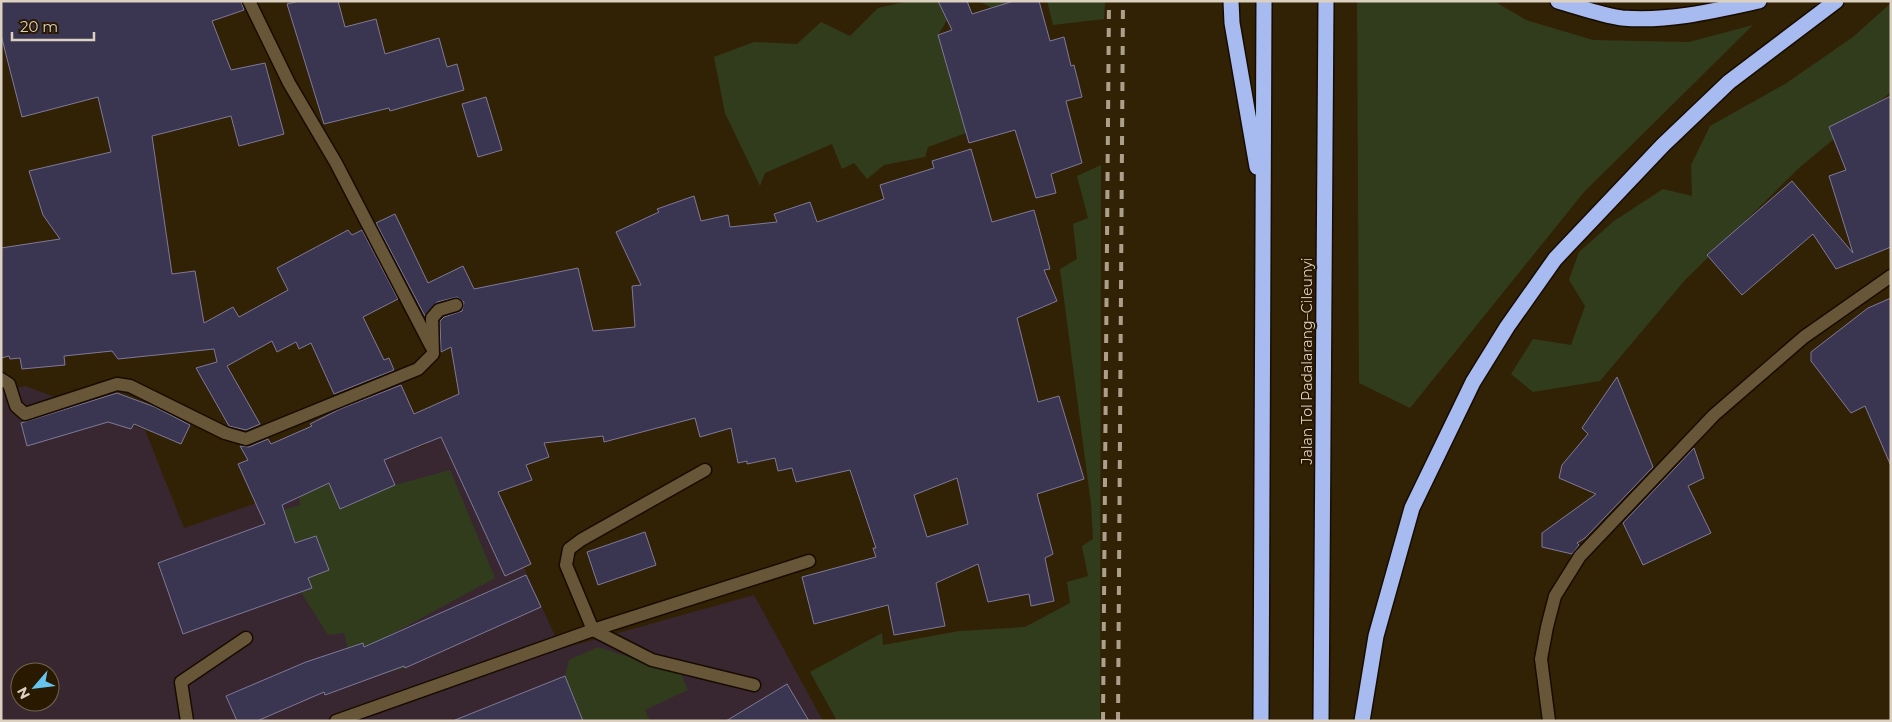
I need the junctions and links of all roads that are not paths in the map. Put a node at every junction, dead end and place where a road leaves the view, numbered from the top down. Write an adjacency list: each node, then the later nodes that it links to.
1 (249, 1): 11 (street)
2 (1231, 1): 8 (highway)
3 (1264, 1): 8 (highway)
4 (1326, 1): 21 (highway, Jalan Tol Padalarang–Cileunyi)
5 (1558, 1): 6 (highway)
6 (1759, 1)
7 (1836, 1): 22 (highway)
8 (1264, 211): 20 (highway)
9 (1891, 276): 23 (street)
10 (456, 306): 11 (street)
11 (432, 348): 12 (street)
12 (1, 379)
13 (705, 470): 15 (street)
14 (809, 561): 15 (street)
15 (593, 630): 17 (street); 19 (street)
16 (246, 638): 18 (street)
17 (754, 685)
18 (187, 721)
19 (336, 721)
20 (1261, 721)
21 (1321, 721)
22 (1362, 721)
23 (1549, 721)

